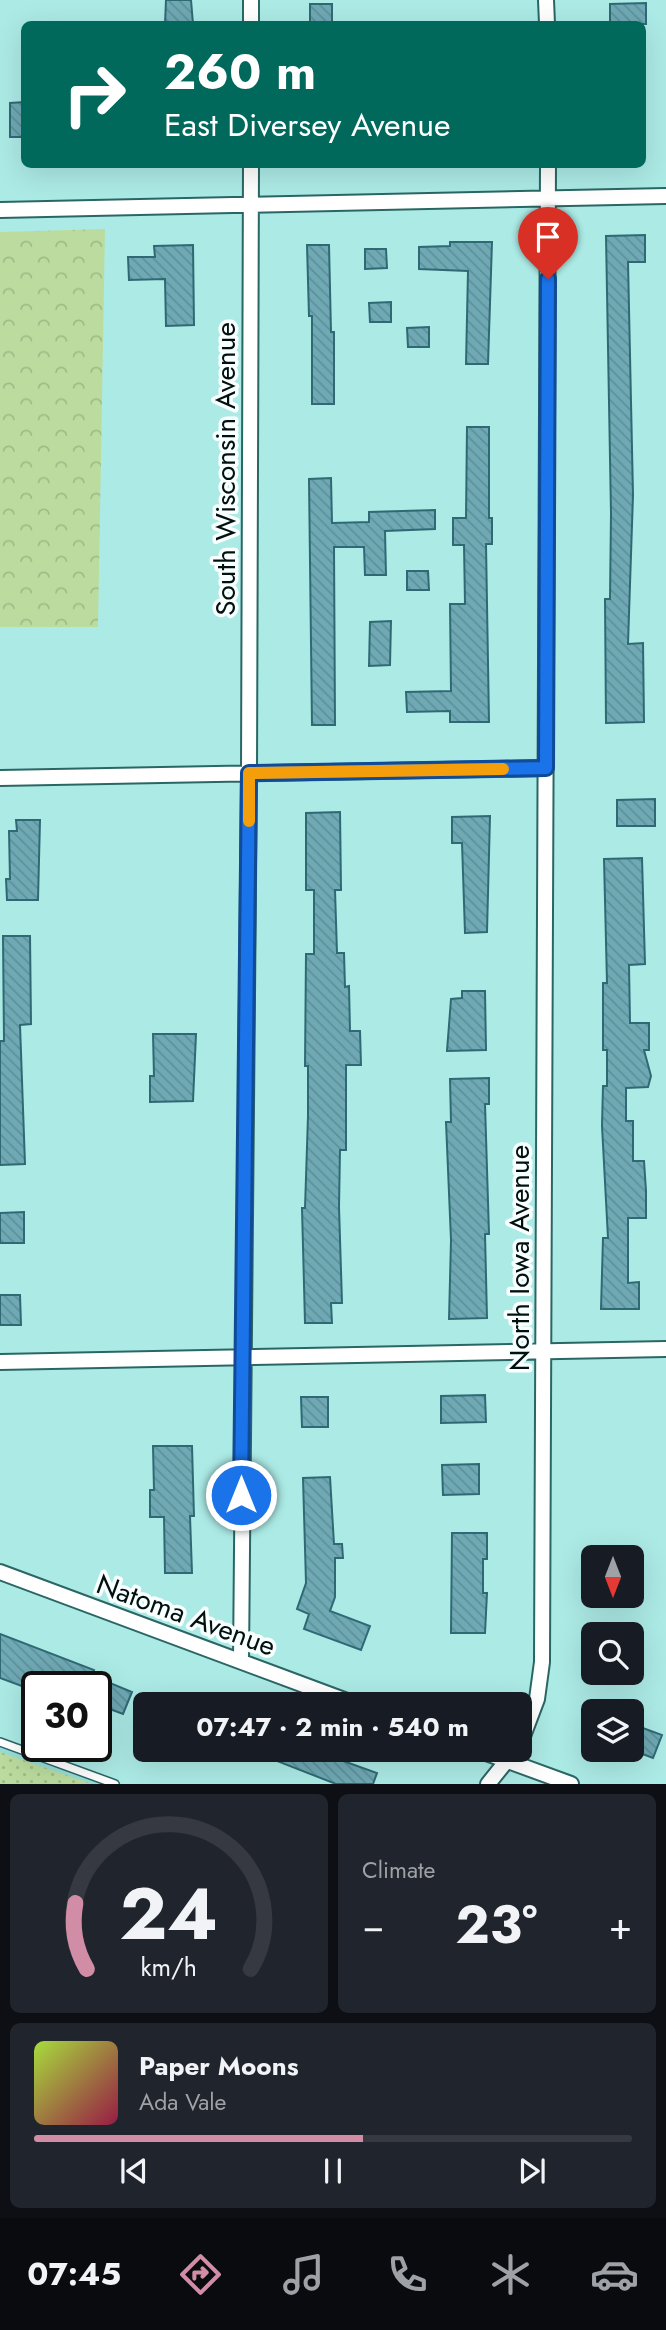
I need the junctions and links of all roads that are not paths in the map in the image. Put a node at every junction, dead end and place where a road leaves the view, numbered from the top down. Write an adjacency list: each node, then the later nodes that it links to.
1 (251, 0): 3 (street)
2 (547, 0): 4 (street)
3 (251, 21)
4 (547, 21)
5 (251, 168): 9 (street, South Wisconsin Avenue)
6 (548, 168): 8 (street, North Iowa Avenue)
7 (666, 196): 8 (street)
8 (548, 198): 9 (street); 11 (street, North Iowa Avenue)
9 (251, 206): 10 (street); 12 (street, South Wisconsin Avenue)
10 (0, 210)
11 (546, 768): 12 (street); 15 (street, North Iowa Avenue)
12 (249, 773): 13 (street); 16 (street, South Wisconsin Avenue)
13 (0, 778)
14 (666, 1349): 15 (street)
15 (543, 1353): 16 (street); 21 (street, North Iowa Avenue)
16 (242, 1357): 17 (street); 19 (street, South Wisconsin Avenue)
17 (0, 1362)
18 (0, 1572): 19 (street, Natoma Avenue)
19 (241, 1661): 20 (street, Natoma Avenue)
20 (323, 1692)
21 (532, 1712)
22 (0, 1742): 25 (lane)
23 (505, 1762): 26 (street)
24 (525, 1762): 27 (street)
25 (115, 1784)
26 (488, 1784)
27 (570, 1784)

